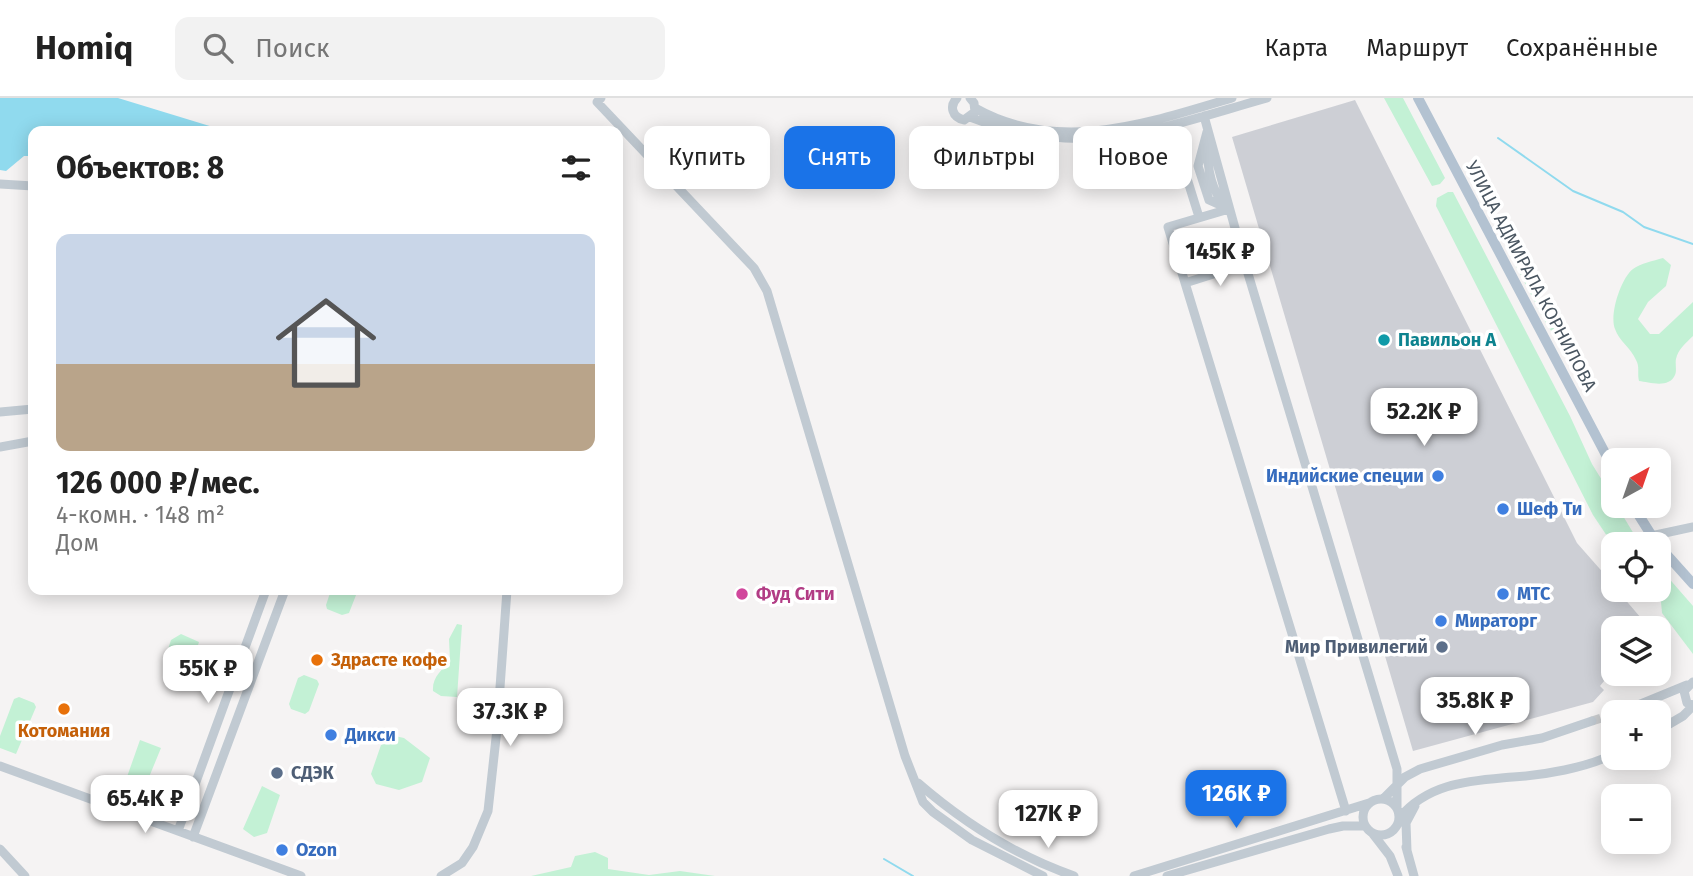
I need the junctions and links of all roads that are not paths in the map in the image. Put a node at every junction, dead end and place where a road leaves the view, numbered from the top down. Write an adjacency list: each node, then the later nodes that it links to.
1 (601, 98): 12 (street)
2 (950, 98): 9 (street)
3 (957, 98): 9 (street)
4 (970, 98): 8 (street)
5 (1232, 98): 8 (street)
6 (1267, 98): 10 (street)
7 (1418, 98): 29 (main road, УЛИЦА АДМИРАЛА КОРНИЛОВА)
8 (975, 108): 11 (street)
9 (952, 110): 11 (street)
10 (1204, 116): 13 (street); 15 (street)
11 (970, 117): 16 (street)
12 (620, 126)
13 (1174, 126)
14 (623, 129): 44 (street)
15 (1208, 129): 21 (street); 21 (street)
16 (1073, 139)
17 (1192, 165): 22 (street)
18 (0, 184): 19 (street)
19 (28, 186)
20 (1186, 189): 22 (street)
21 (1229, 208): 22 (street); 23 (street)
22 (1199, 218): 24 (street)
23 (1245, 264): 24 (street); 45 (street)
24 (1185, 284): 50 (street)
25 (28, 409): 26 (street)
26 (0, 412)
27 (28, 442): 28 (street)
28 (0, 447)
29 (1602, 448)
30 (1693, 527): 31 (street)
31 (1671, 536)
32 (1671, 560): 33 (main road)
33 (1691, 583)
34 (264, 595): 53 (street)
35 (283, 595): 55 (street)
36 (508, 595): 60 (street)
37 (1690, 684): 38 (street); 39 (street)
38 (1651, 700)
39 (1693, 706): 41 (street)
40 (1592, 721): 45 (street)
41 (1671, 723)
42 (1601, 760): 46 (street)
43 (0, 766): 53 (street)
44 (917, 781): 61 (street); 62 (street)
45 (1398, 784): 47 (street); 49 (street)
46 (1428, 792): 51 (street); 57 (street)
47 (1383, 799): 48 (street); 49 (street)
48 (1369, 803): 50 (street); 52 (street)
49 (1396, 807): 51 (street)
50 (1346, 811): 63 (street)
51 (1399, 820): 54 (street); 57 (street)
52 (1365, 826): 54 (street); 64 (street)
53 (178, 831): 55 (street)
54 (1373, 834): 65 (street)
55 (193, 836): 59 (street)
56 (0, 849): 58 (street)
57 (1407, 851): 66 (street)
58 (25, 876)
59 (301, 876)
60 (441, 876)
61 (1043, 876)
62 (1073, 876)
63 (1134, 876)
64 (1167, 876)
65 (1398, 876)
66 (1414, 876)

